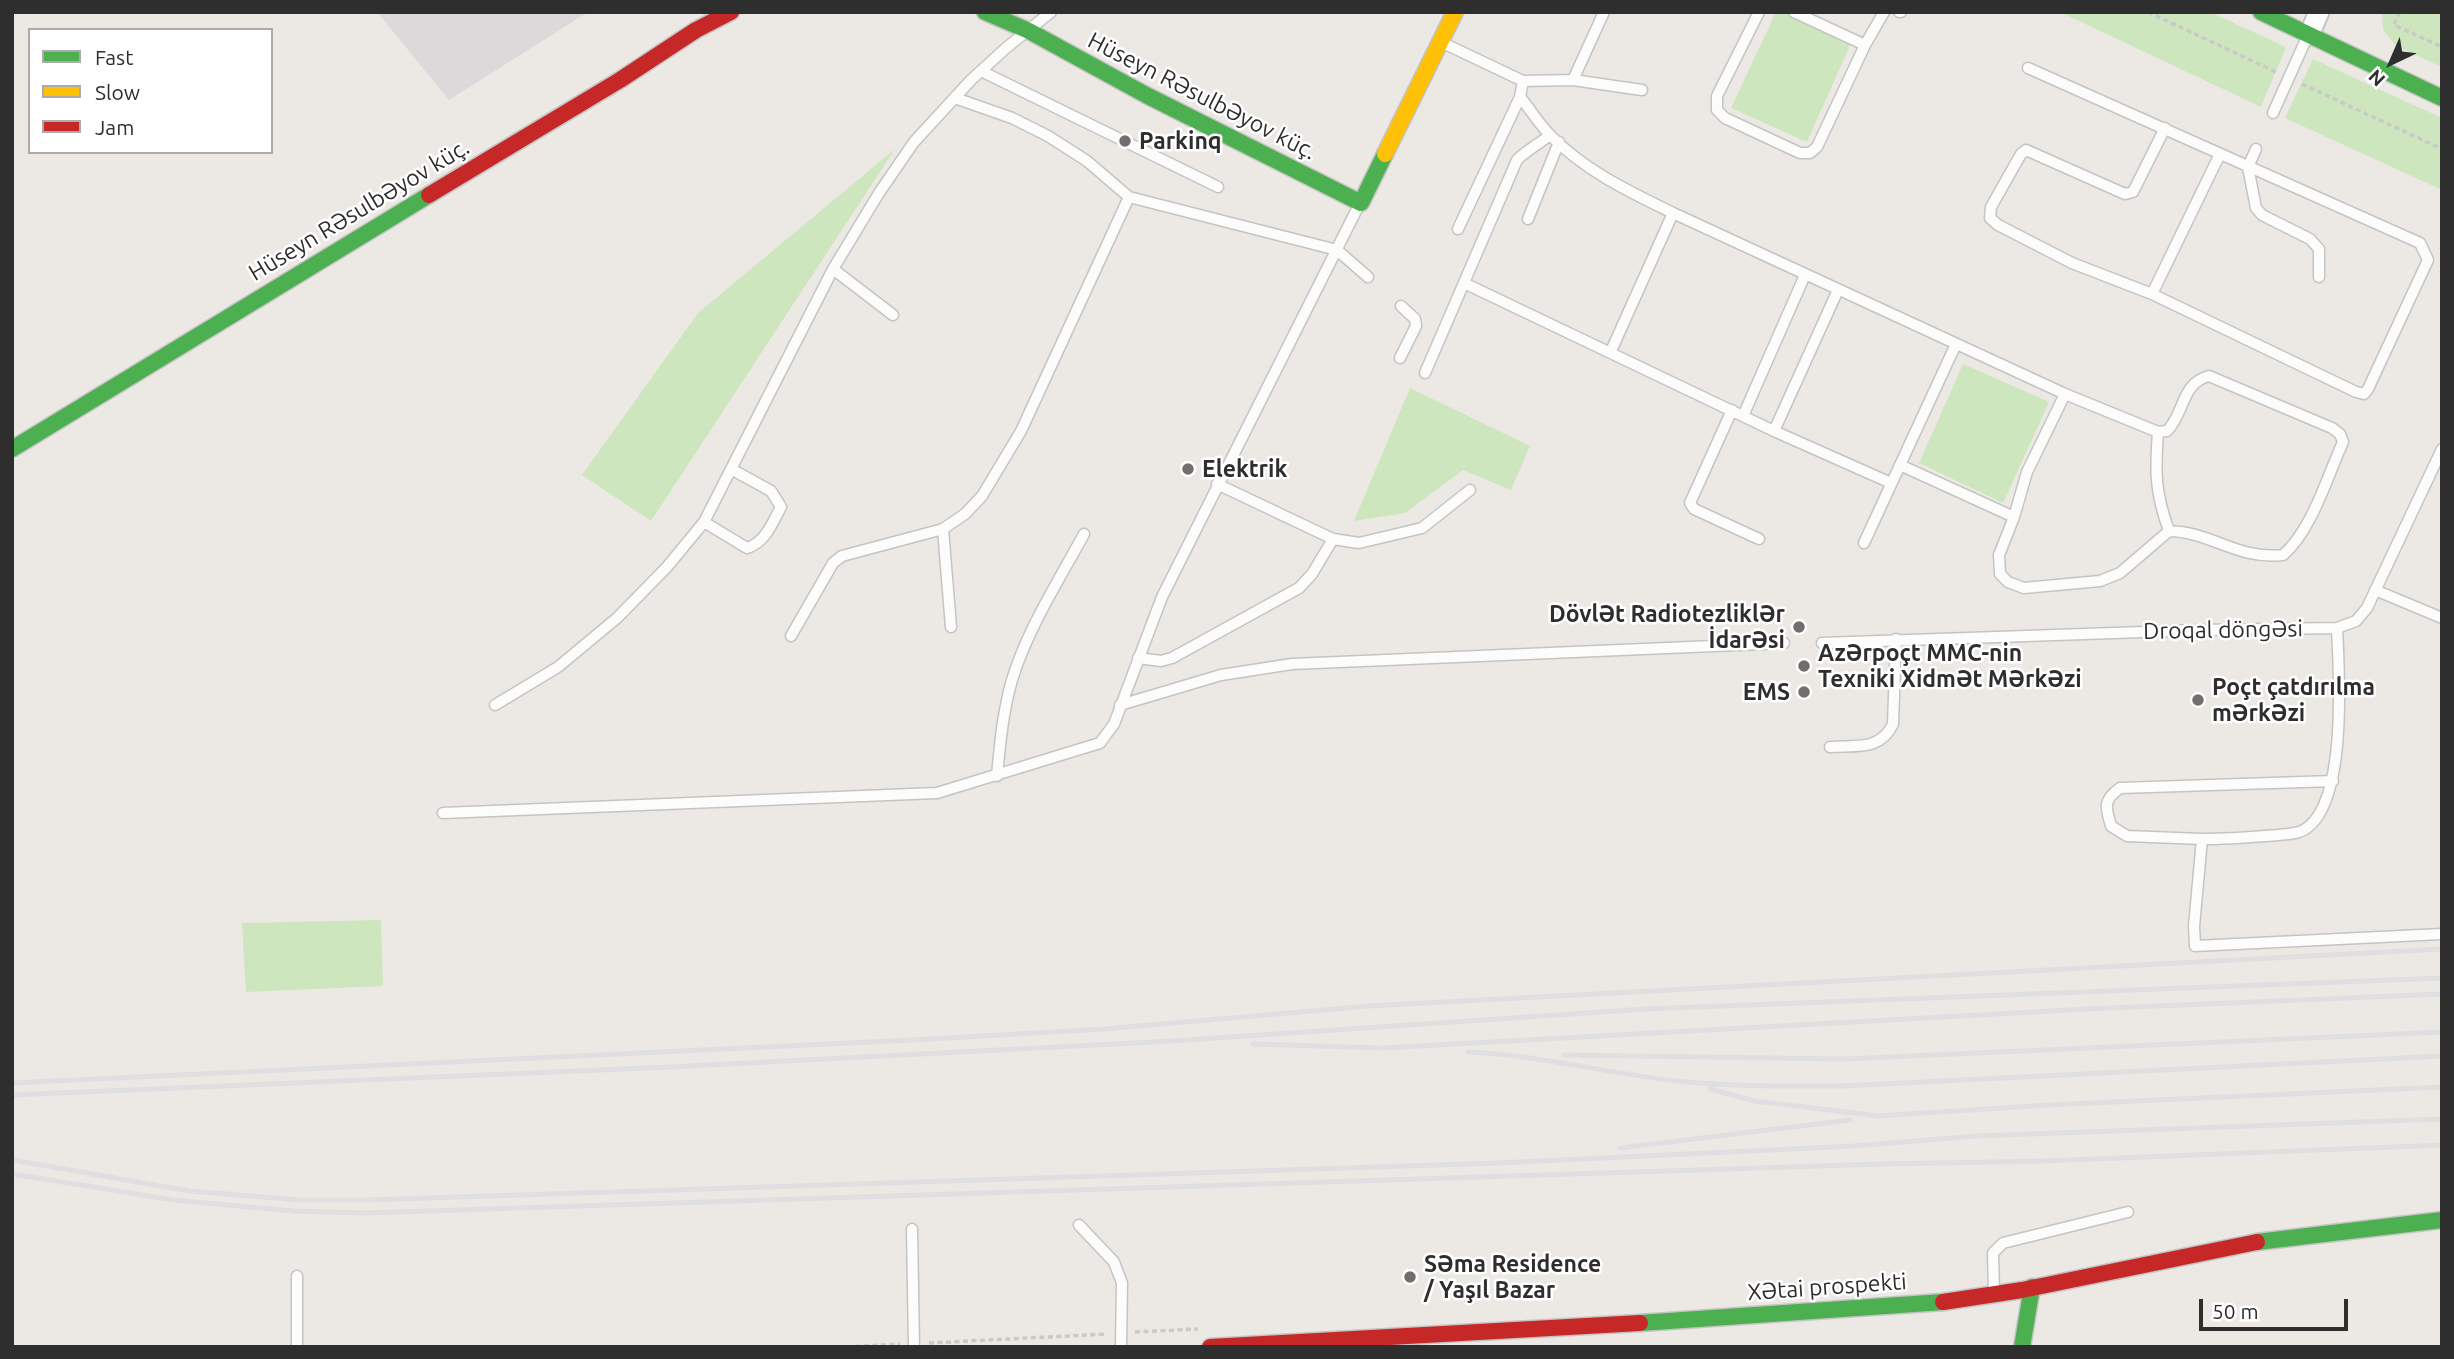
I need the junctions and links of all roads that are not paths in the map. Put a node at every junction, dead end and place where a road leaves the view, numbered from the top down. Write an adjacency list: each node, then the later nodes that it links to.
1 (731, 12): 55 (street, Hüseyn Rəsulbəyov küç.)
2 (985, 12): 11 (street, Hüseyn Rəsulbəyov küç.)
3 (1051, 12): 11 (lane)
4 (1455, 12): 13 (street)
5 (1604, 12): 17 (lane)
6 (1759, 12): 14 (lane)
7 (1794, 12): 14 (lane)
8 (1884, 12): 14 (lane)
9 (2261, 12): 12 (street)
10 (2319, 12): 12 (street)
11 (1029, 31): 16 (lane); 32 (street, Hüseyn Rəsulbəyov küç.)
12 (2309, 35): 22 (street); 23 (lane)
13 (1440, 41): 18 (lane); 32 (street)
14 (1865, 45)
15 (2028, 68): 24 (lane)
16 (981, 71): 21 (lane); 30 (lane)
17 (1573, 80): 18 (lane); 19 (lane)
18 (1523, 81): 20 (lane)
19 (1642, 90)
20 (1520, 97): 25 (lane); 35 (lane)
21 (955, 98): 31 (lane); 37 (lane)
22 (2442, 98)
23 (2273, 113)
24 (2165, 128): 28 (lane); 43 (lane)
25 (1550, 135): 26 (lane); 41 (lane)
26 (1559, 142): 33 (lane); 34 (lane)
27 (2256, 149): 29 (lane)
28 (2220, 154): 29 (lane); 43 (lane)
29 (2248, 167): 40 (lane); 43 (lane)
30 (1218, 187)
31 (1129, 197): 36 (lane); 64 (lane)
32 (1361, 203): 36 (lane)
33 (1673, 213): 38 (lane); 47 (lane)
34 (1528, 219)
35 (1458, 229)
36 (1336, 250): 39 (lane); 60 (lane)
37 (834, 269): 45 (lane); 58 (lane)
38 (1805, 275): 42 (lane); 52 (lane)
39 (1368, 277)
40 (2319, 277)
41 (1464, 283): 47 (lane); 49 (lane)
42 (1839, 290): 46 (lane); 53 (lane)
43 (2152, 294)
44 (1401, 306): 48 (lane)
45 (893, 315)
46 (1956, 344): 50 (lane); 57 (lane)
47 (1611, 351): 51 (lane)
48 (1400, 358)
49 (1425, 373)
50 (2065, 394): 54 (lane); 62 (lane)
51 (1732, 410): 52 (lane); 68 (lane)
52 (1743, 416): 53 (lane)
53 (1774, 431): 59 (lane)
54 (2158, 432): 65 (lane); 65 (lane)
55 (12, 449)
56 (2442, 449): 70 (lane, Droqal döngəsi)
57 (1900, 465): 59 (lane); 62 (lane)
58 (731, 468): 63 (lane); 63 (lane)
59 (1891, 483): 69 (lane)
60 (1217, 484): 67 (lane); 78 (lane)
61 (1470, 490): 67 (lane)
62 (2014, 517): 65 (lane)
63 (704, 522): 79 (lane)
64 (943, 529): 72 (lane); 74 (lane)
65 (2169, 531)
66 (1084, 534): 82 (lane)
67 (1333, 539): 78 (lane)
68 (1759, 539)
69 (1864, 543)
70 (2375, 590): 71 (lane); 73 (lane, Droqal döngəsi)
71 (2442, 618)
72 (951, 627)
73 (2337, 628): 75 (lane, Droqal döngəsi); 83 (lane)
74 (791, 636)
75 (1896, 639): 77 (lane, Droqal döngəsi); 81 (lane)
76 (1784, 643): 80 (lane)
77 (1822, 643)
78 (1138, 657): 80 (lane)
79 (495, 705)
80 (1120, 705): 82 (lane)
81 (1830, 747)
82 (997, 776): 84 (lane)
83 (2333, 781): 85 (lane); 85 (lane)
84 (443, 813)
85 (2202, 839): 86 (lane)
86 (2442, 934)
87 (2128, 1212): 93 (lane)
88 (2442, 1220): 92 (street, Xətai prospekti)
89 (1079, 1224): 97 (lane)
90 (912, 1229): 95 (lane)
91 (297, 1276): 96 (lane)
92 (2032, 1287): 93 (street, Xətai prospekti); 99 (street)
93 (1994, 1295): 94 (street, Xətai prospekti)
94 (1514, 1339): 98 (street, Xətai prospekti)
95 (914, 1345)
96 (298, 1347)
97 (1121, 1347)
98 (1210, 1347)
99 (2022, 1347)

